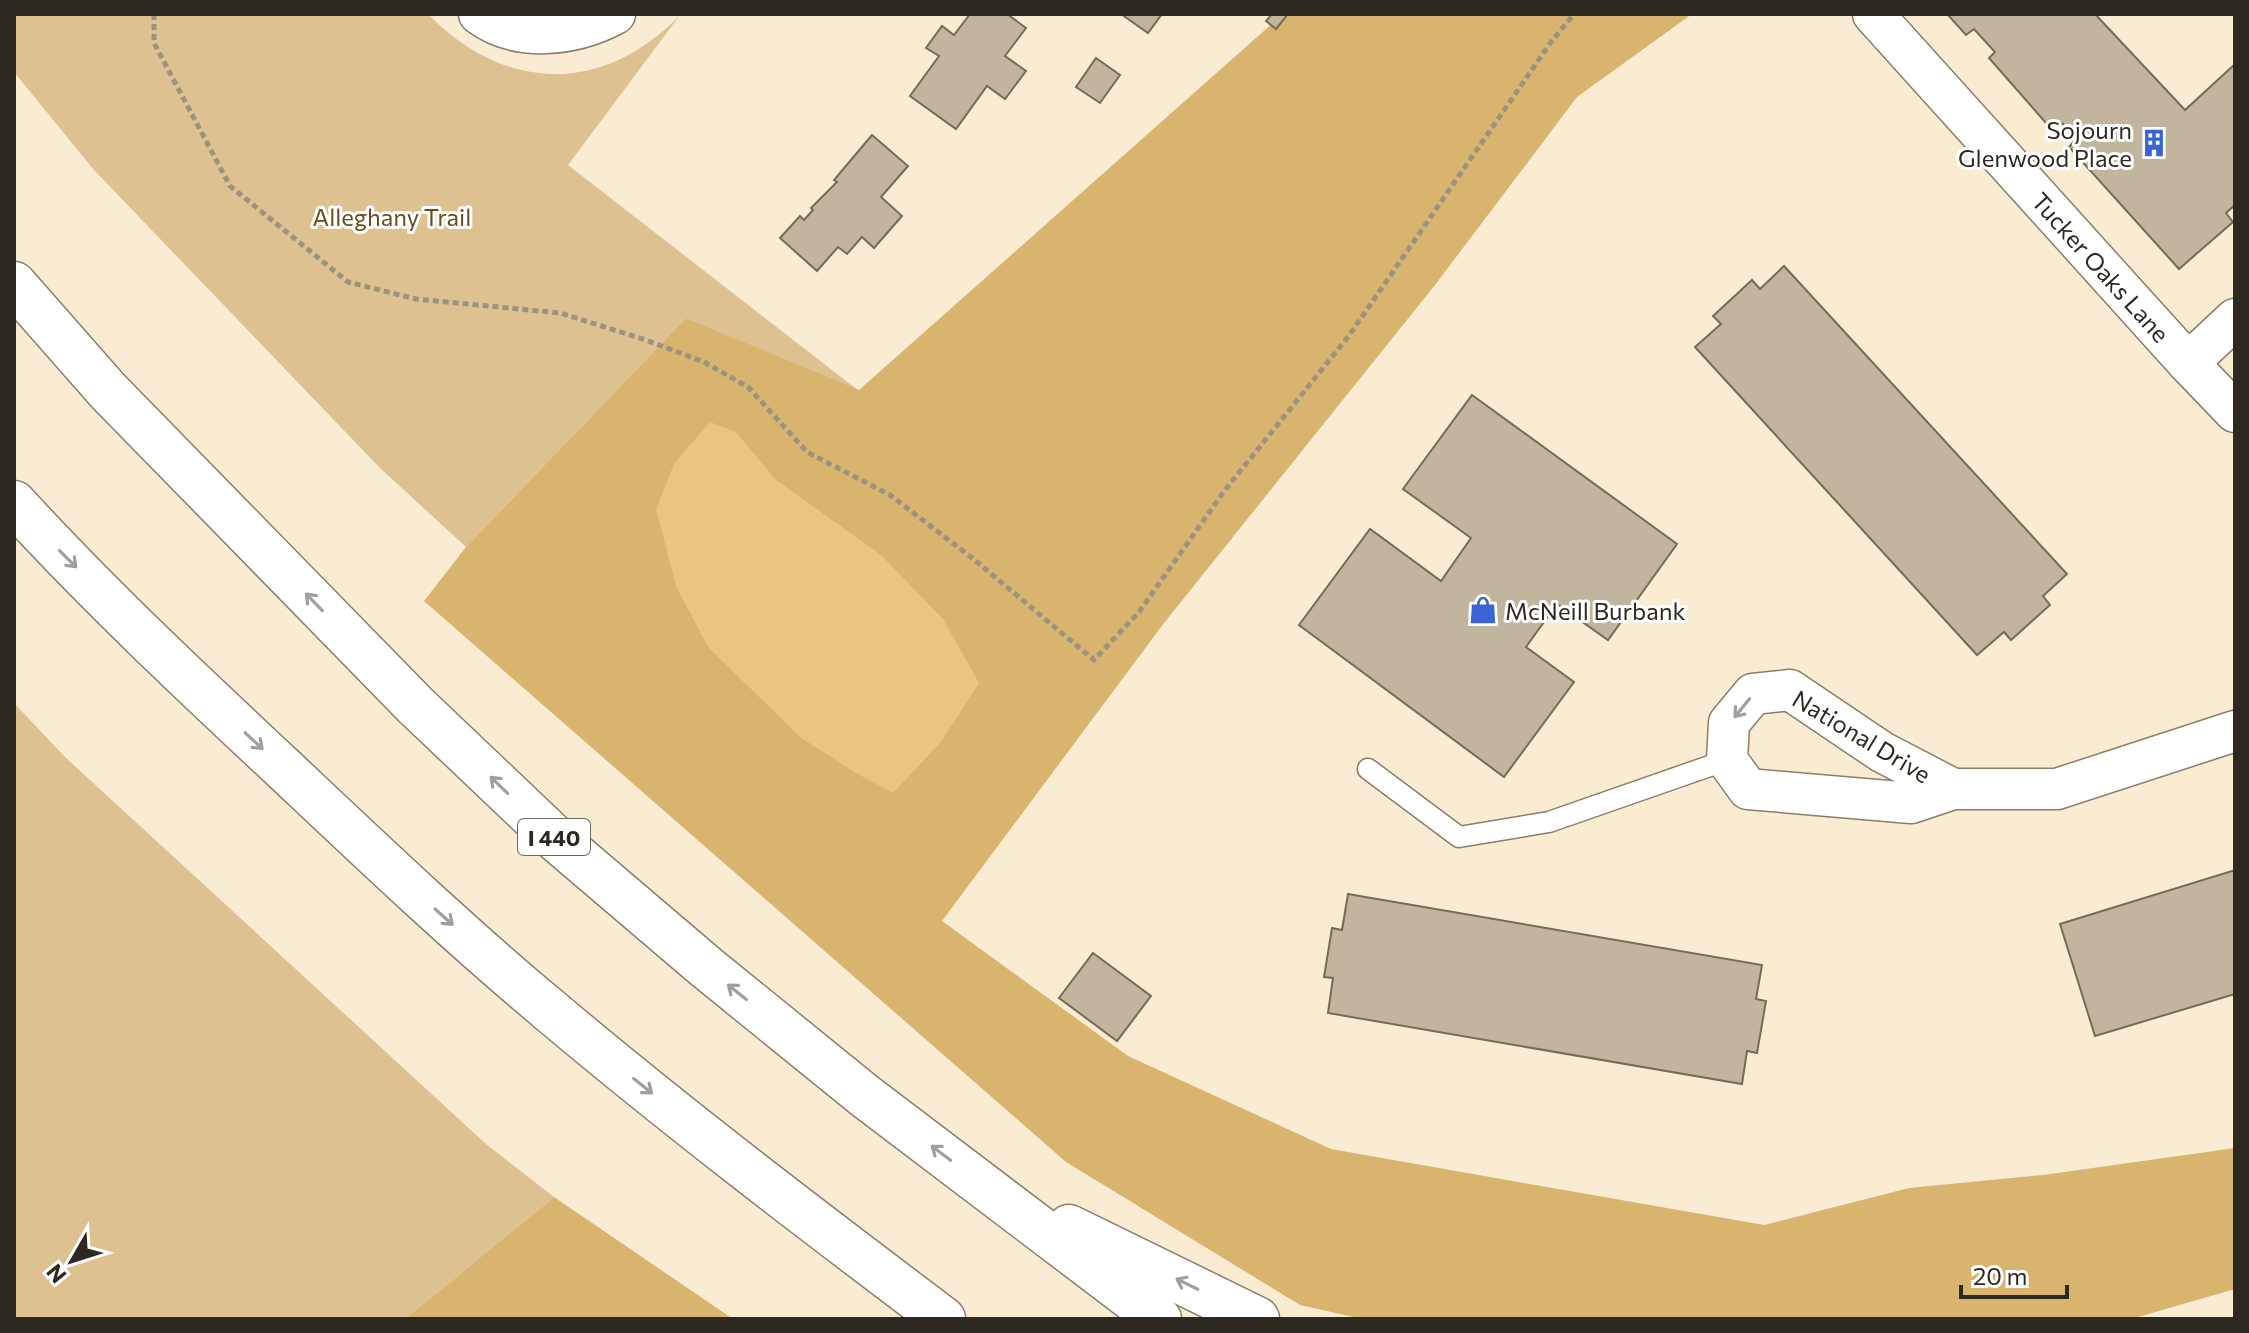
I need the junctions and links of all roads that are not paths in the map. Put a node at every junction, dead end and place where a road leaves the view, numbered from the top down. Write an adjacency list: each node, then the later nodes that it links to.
1 (479, 14): 3 (street)
2 (1873, 14): 6 (street, Tucker Oaks Lane)
3 (600, 21)
4 (14, 284): 13 (highway, I 440, one-way to 4)
5 (2235, 319): 6 (street)
6 (2188, 363): 7 (street, Tucker Oaks Lane)
7 (2235, 412)
8 (14, 503): 14 (highway, one-way to 14)
9 (2235, 731): 12 (street, National Drive)
10 (1727, 760): 11 (lane); 12 (street, National Drive); 12 (street, National Drive, one-way to 10)
11 (1368, 769)
12 (1953, 789)
13 (981, 1184): 15 (highway, I 440); 16 (highway, one-way to 13)
14 (943, 1319)
15 (1159, 1319)
16 (1257, 1319)

